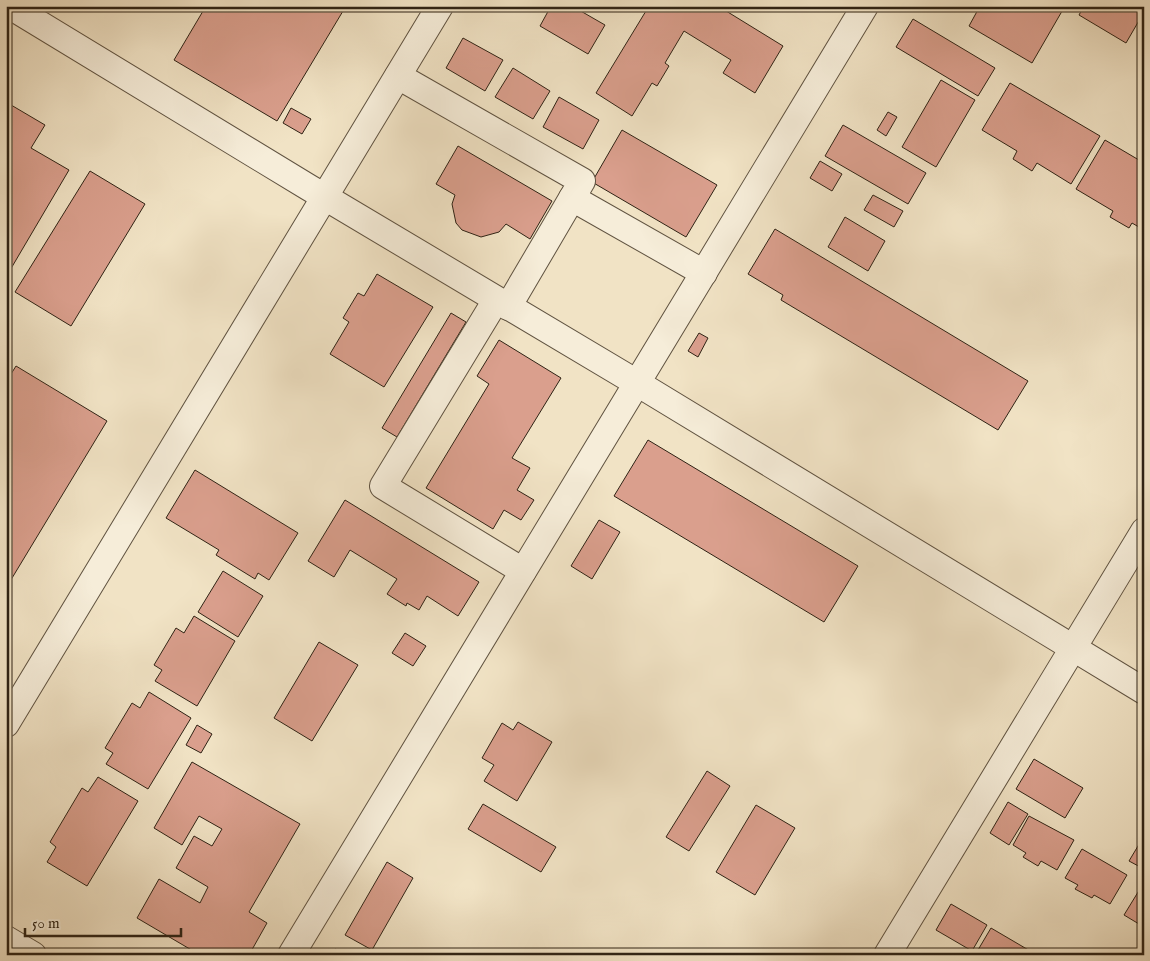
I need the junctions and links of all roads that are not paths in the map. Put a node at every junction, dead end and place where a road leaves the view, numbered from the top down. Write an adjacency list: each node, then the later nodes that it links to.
1 (10, 6): 5 (street)
2 (440, 6): 4 (street)
3 (865, 6): 7 (street)
4 (398, 76): 5 (street); 6 (street)
5 (325, 197): 8 (street); 14 (street)
6 (572, 198): 7 (street); 8 (street)
7 (704, 273): 9 (street)
8 (502, 303): 9 (street); 11 (street)
9 (637, 383): 11 (street); 12 (street)
10 (1144, 531): 12 (street)
11 (523, 571): 17 (street)
12 (1072, 648): 13 (street); 18 (street)
13 (1144, 691)
14 (6, 724)
15 (6, 939): 16 (street)
16 (33, 955)
17 (291, 955)
18 (887, 955)

